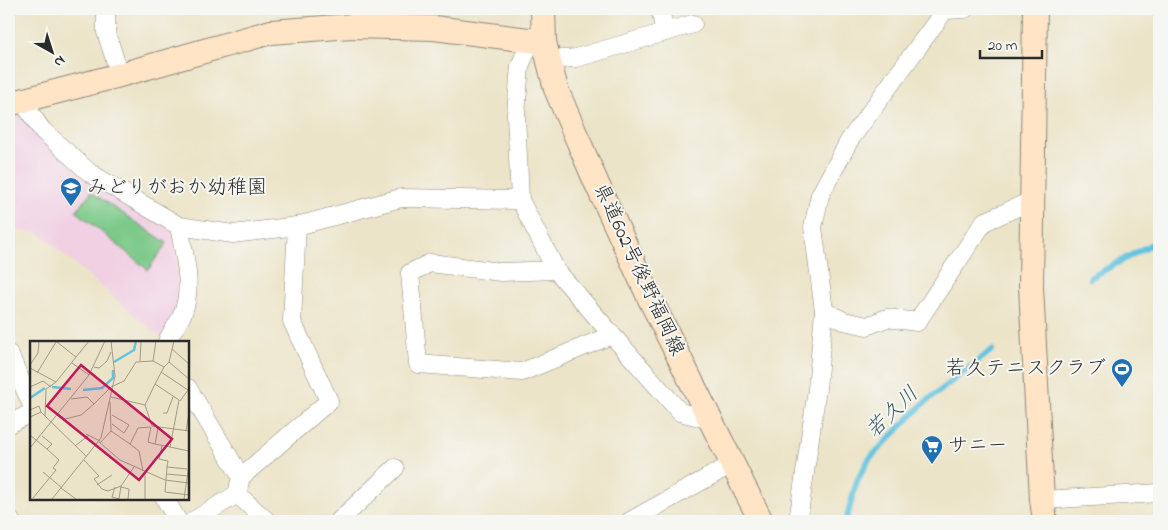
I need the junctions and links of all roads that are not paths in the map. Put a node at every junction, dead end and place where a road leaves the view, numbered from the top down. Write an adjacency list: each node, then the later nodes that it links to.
1 (106, 9): 9 (street)
2 (543, 9): 8 (street, 県道602号後野福岡線)
3 (660, 9): 7 (street)
4 (965, 9): 16 (street)
5 (1035, 9): 12 (street)
6 (693, 24): 7 (street)
7 (666, 32): 8 (street)
8 (542, 47): 9 (street); 11 (street); 23 (street, 県道602号後野福岡線)
9 (120, 75): 10 (street)
10 (16, 103): 13 (street)
11 (520, 200): 14 (street); 15 (street)
12 (1033, 200): 16 (street); 30 (street)
13 (179, 226): 14 (street); 18 (street)
14 (297, 226): 27 (street)
15 (556, 270): 17 (street); 17 (street)
16 (824, 311): 37 (street)
17 (612, 335): 23 (street)
18 (167, 341)
19 (9, 354): 21 (street)
20 (189, 390): 27 (street)
21 (30, 401)
22 (30, 414): 24 (street)
23 (711, 420): 25 (street, 県道602号後野福岡線)
24 (9, 424)
25 (732, 464): 35 (street); 36 (street, 県道602号後野福岡線)
26 (395, 468): 34 (street)
27 (239, 486): 32 (street); 33 (street)
28 (1159, 493): 30 (street)
29 (166, 500): 31 (street)
30 (1044, 511)
31 (178, 521)
32 (193, 521)
33 (267, 521)
34 (339, 521)
35 (630, 521)
36 (761, 521)
37 (798, 521)

